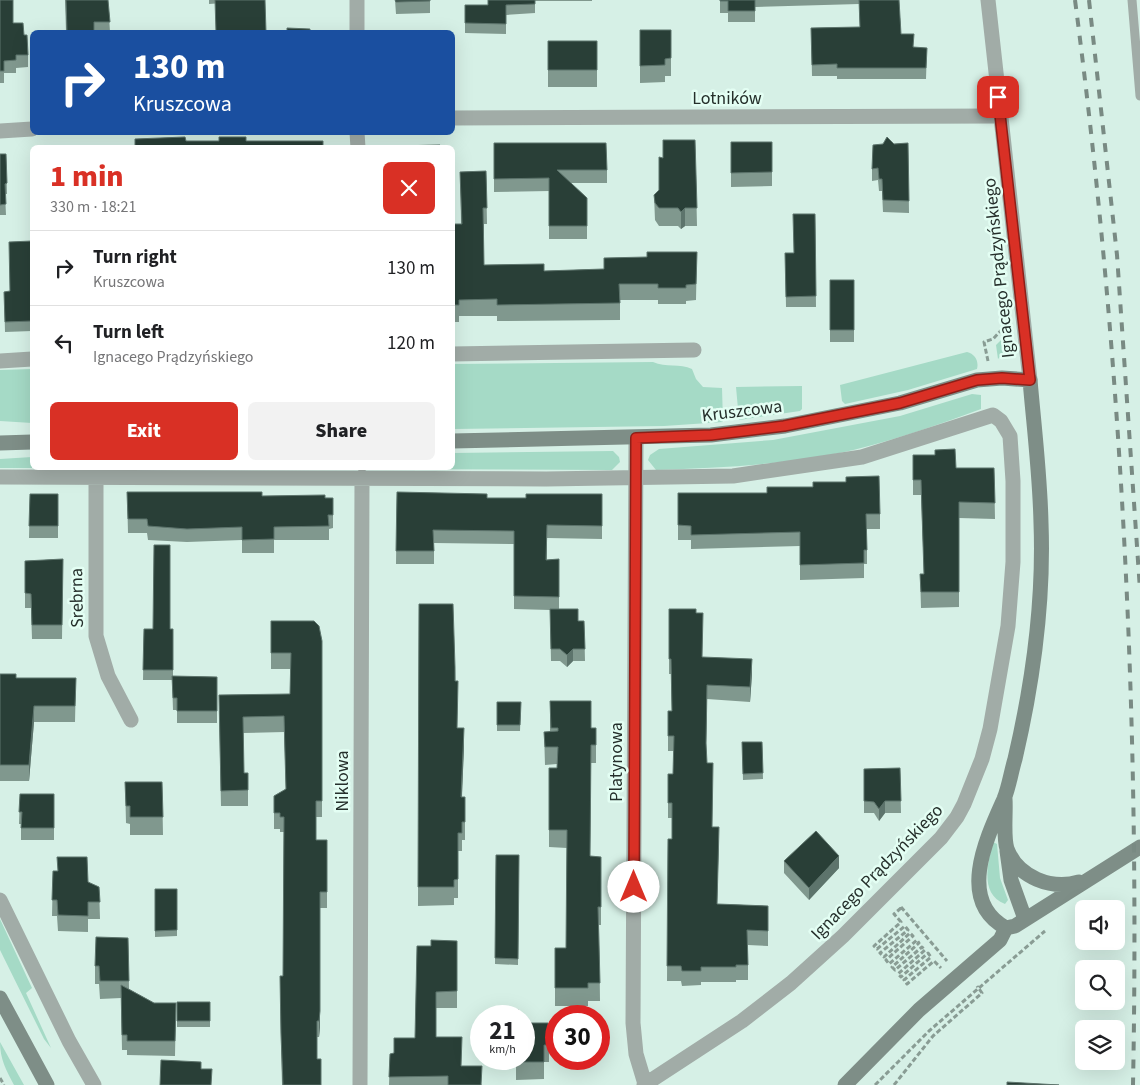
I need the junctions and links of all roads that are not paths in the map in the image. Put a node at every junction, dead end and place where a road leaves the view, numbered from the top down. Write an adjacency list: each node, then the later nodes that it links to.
1 (356, 0): 4 (street)
2 (988, 0): 6 (street, Ignacego Prądzyńskiego)
3 (1132, 0): 5 (lane)
4 (357, 30)
5 (1140, 96)
6 (1001, 116): 7 (street, Lotników); 14 (street, Ignacego Prądzyńskiego)
7 (455, 118)
8 (30, 128): 9 (street)
9 (0, 131)
10 (694, 350): 11 (street)
11 (455, 354)
12 (30, 359): 13 (street)
13 (0, 360)
14 (1030, 380): 15 (main road, Kruszcowa); 24 (main road, Ignacego Prądzyńskiego)
15 (636, 438): 16 (main road, Kruszcowa); 22 (street, Platynowa)
16 (455, 441)
17 (30, 442): 18 (main road)
18 (0, 443)
19 (96, 473): 20 (street); 21 (street); 23 (street, Srebrna)
20 (0, 477)
21 (362, 478): 22 (street); 34 (street, Niklowa)
22 (637, 478): 35 (street, Platynowa); 35 (street, Ignacego Prądzyńskiego)
23 (131, 720)
24 (1004, 798): 26 (main road, Ignacego Prądzyńskiego); 30 (main road, Ignacego Prądzyńskiego)
25 (1140, 847): 27 (main road)
26 (1007, 849): 27 (main road); 29 (main road, Ignacego Prądzyńskiego)
27 (1088, 879): 29 (main road)
28 (0, 900): 33 (street)
29 (1024, 919): 30 (main road)
30 (1006, 928): 36 (main road)
31 (0, 998): 32 (main road)
32 (47, 1085)
33 (94, 1085)
34 (360, 1085)
35 (644, 1085)
36 (845, 1085)

